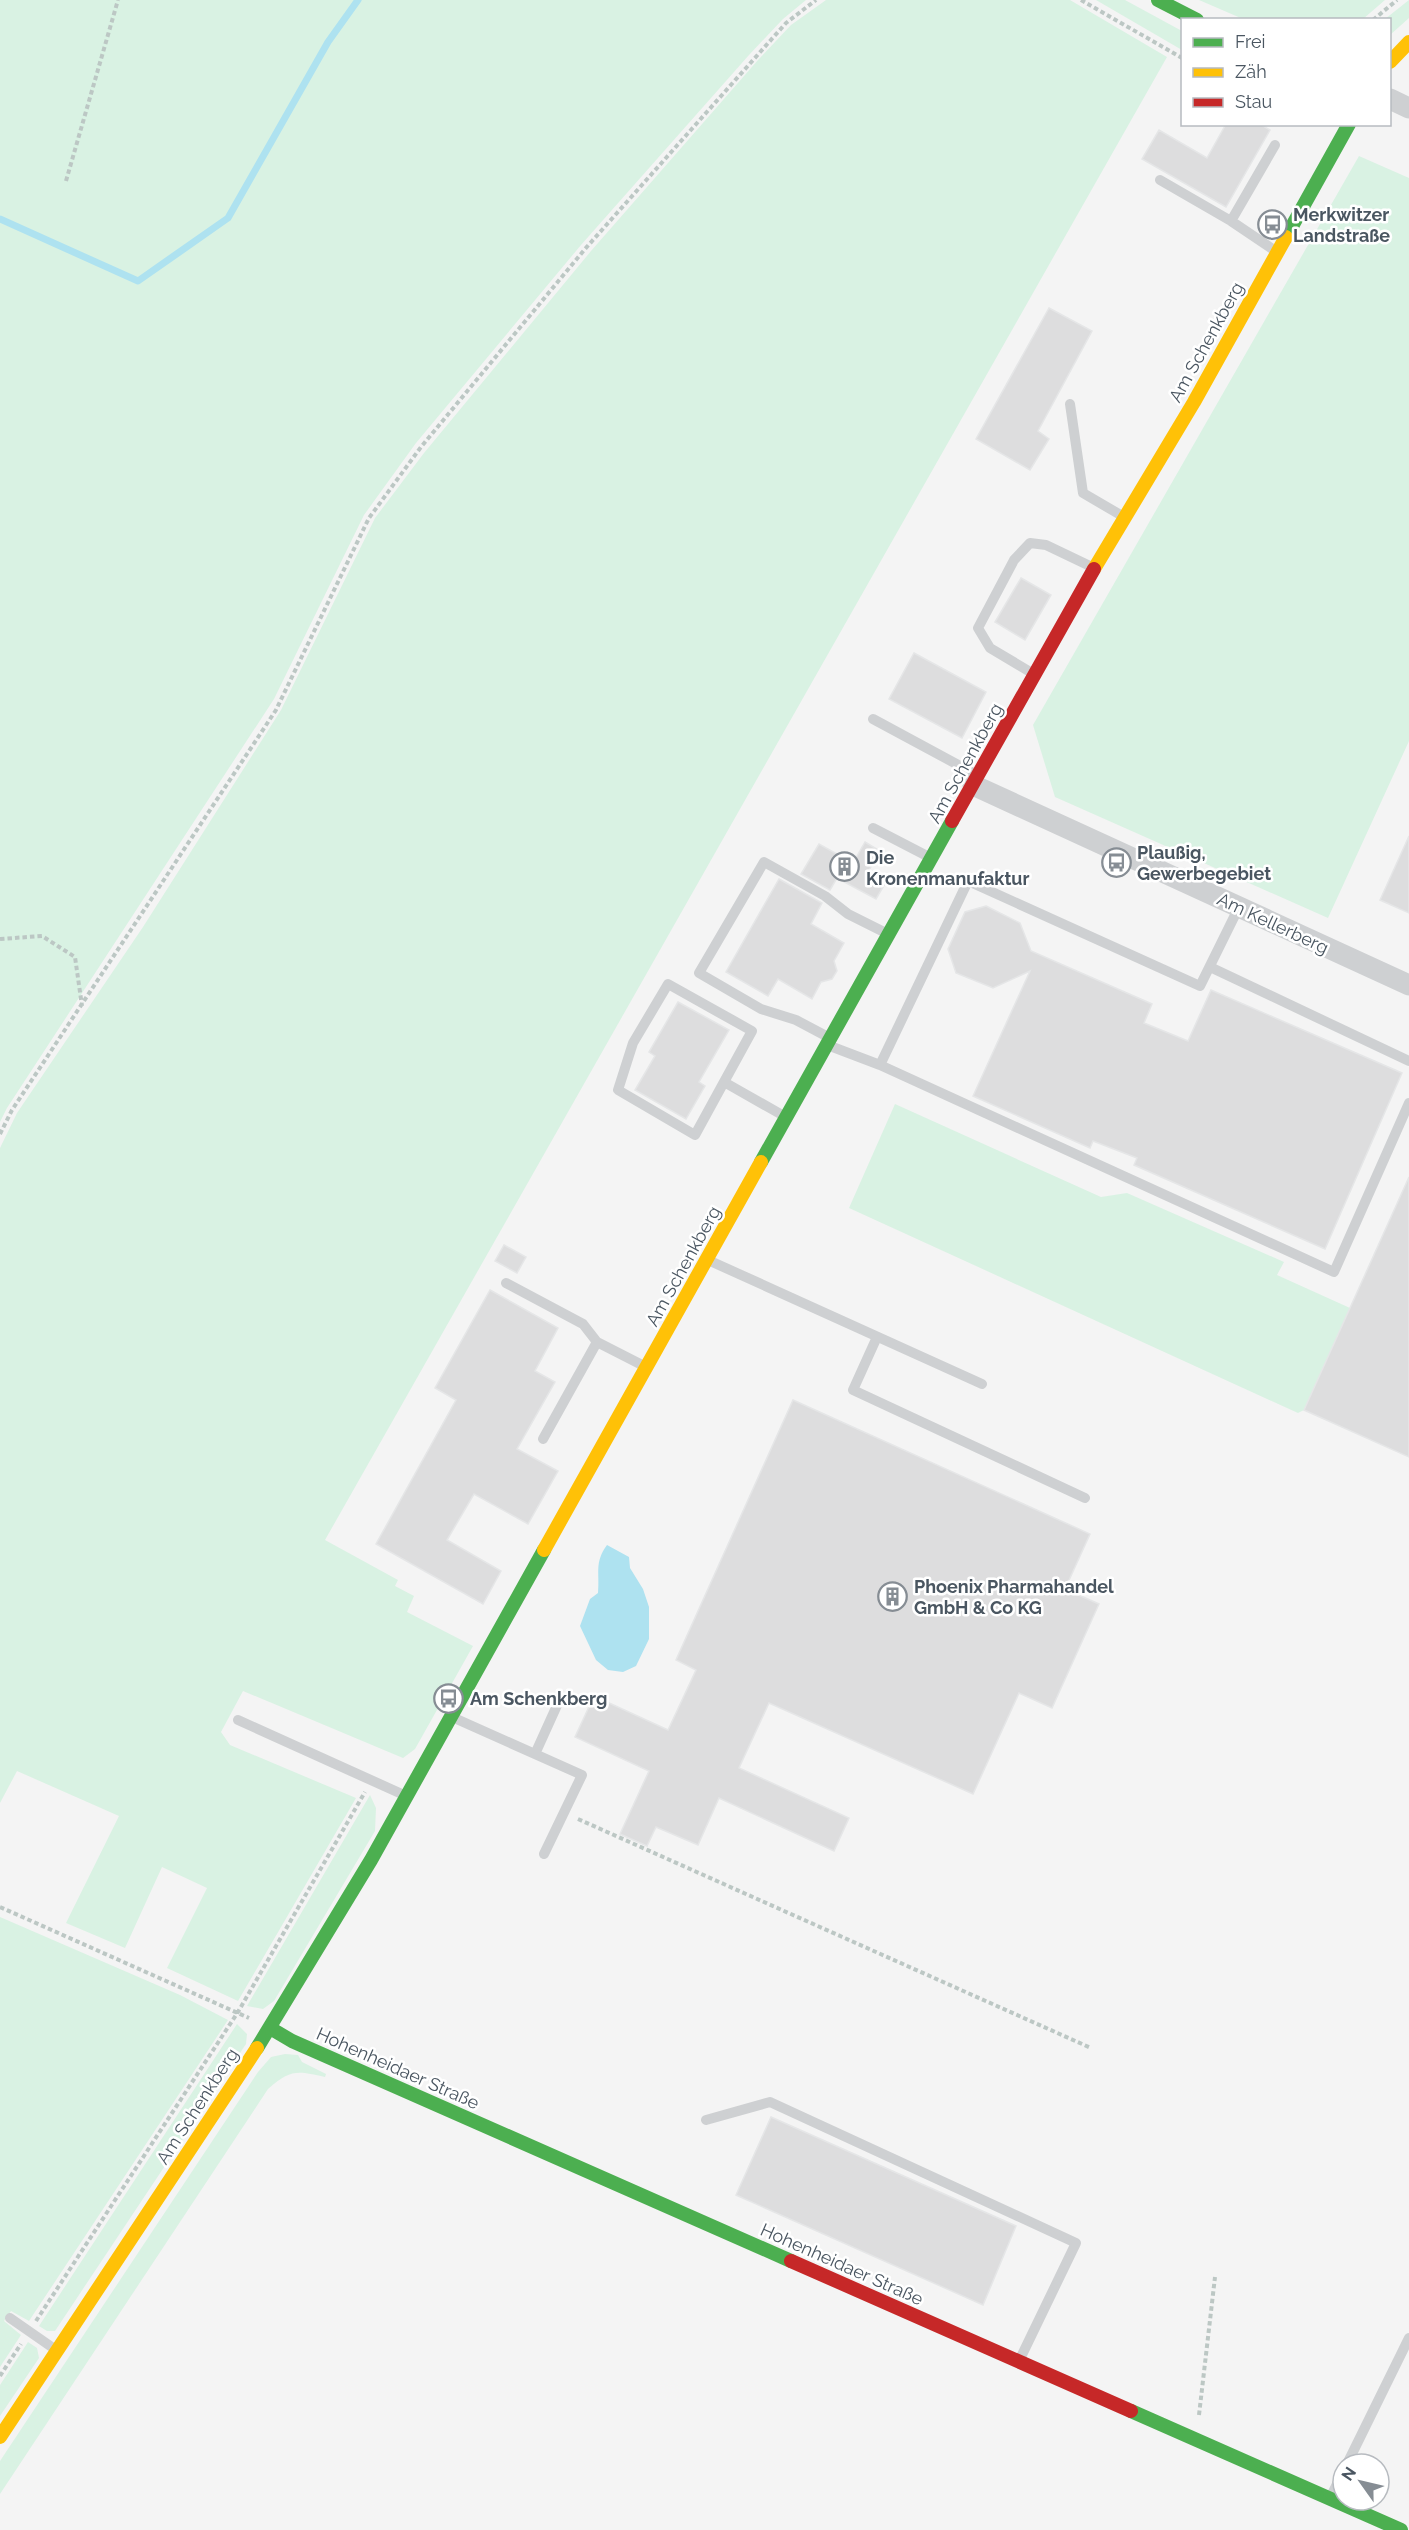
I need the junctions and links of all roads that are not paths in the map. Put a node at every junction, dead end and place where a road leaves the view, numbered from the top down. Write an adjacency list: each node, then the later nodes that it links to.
1 (1158, 0): 2 (main road)
2 (1193, 18)
3 (1409, 42): 4 (main road)
4 (1391, 60)
5 (1391, 100): 6 (street)
6 (1409, 108)
7 (1348, 126): 11 (main road, Am Schenkberg)
8 (1275, 144): 10 (lane)
9 (1160, 180): 10 (lane)
10 (1231, 221): 11 (lane)
11 (1277, 252): 13 (main road, Am Schenkberg)
12 (1070, 404): 13 (lane)
13 (1125, 517): 14 (main road, Am Schenkberg)
14 (1095, 568): 15 (main road, Am Schenkberg); 15 (lane)
15 (1035, 674): 17 (main road, Am Schenkberg)
16 (873, 719): 17 (lane)
17 (975, 780): 19 (main road, Am Schenkberg); 20 (street, Am Kellerberg)
18 (873, 828): 19 (lane)
19 (932, 859): 21 (main road, Am Schenkberg)
20 (1239, 908): 22 (lane); 23 (street, Am Kellerberg)
21 (889, 934): 24 (main road, Am Schenkberg); 24 (lane)
22 (1210, 967): 25 (lane); 26 (lane)
23 (1409, 985)
24 (829, 1042): 26 (lane); 29 (main road, Am Schenkberg)
25 (1409, 1061)
26 (880, 1065): 28 (lane)
27 (724, 1082): 27 (lane); 29 (lane)
28 (1409, 1103)
29 (787, 1117): 30 (main road, Am Schenkberg)
30 (708, 1259): 32 (lane); 34 (main road, Am Schenkberg)
31 (506, 1283): 33 (lane)
32 (878, 1337): 35 (lane); 37 (lane)
33 (597, 1342): 34 (lane); 36 (lane)
34 (647, 1368): 39 (main road, Am Schenkberg)
35 (982, 1384)
36 (543, 1439)
37 (1085, 1498)
38 (559, 1701): 41 (lane)
39 (452, 1717): 41 (lane); 42 (main road, Am Schenkberg)
40 (238, 1720): 42 (lane)
41 (535, 1754): 43 (lane)
42 (407, 1797): 44 (main road, Am Schenkberg)
43 (544, 1854)
44 (270, 2028): 48 (main road, Am Schenkberg); 49 (main road, Hohenheidaer Straße)
45 (706, 2120): 49 (lane)
46 (10, 2318): 48 (lane)
47 (1409, 2338): 51 (lane)
48 (58, 2350): 50 (main road, Am Schenkberg)
49 (1019, 2361): 52 (main road, Hohenheidaer Straße)
50 (0, 2437)
51 (1353, 2452)
52 (1330, 2499): 53 (main road, Hohenheidaer Straße)
53 (1401, 2530)

